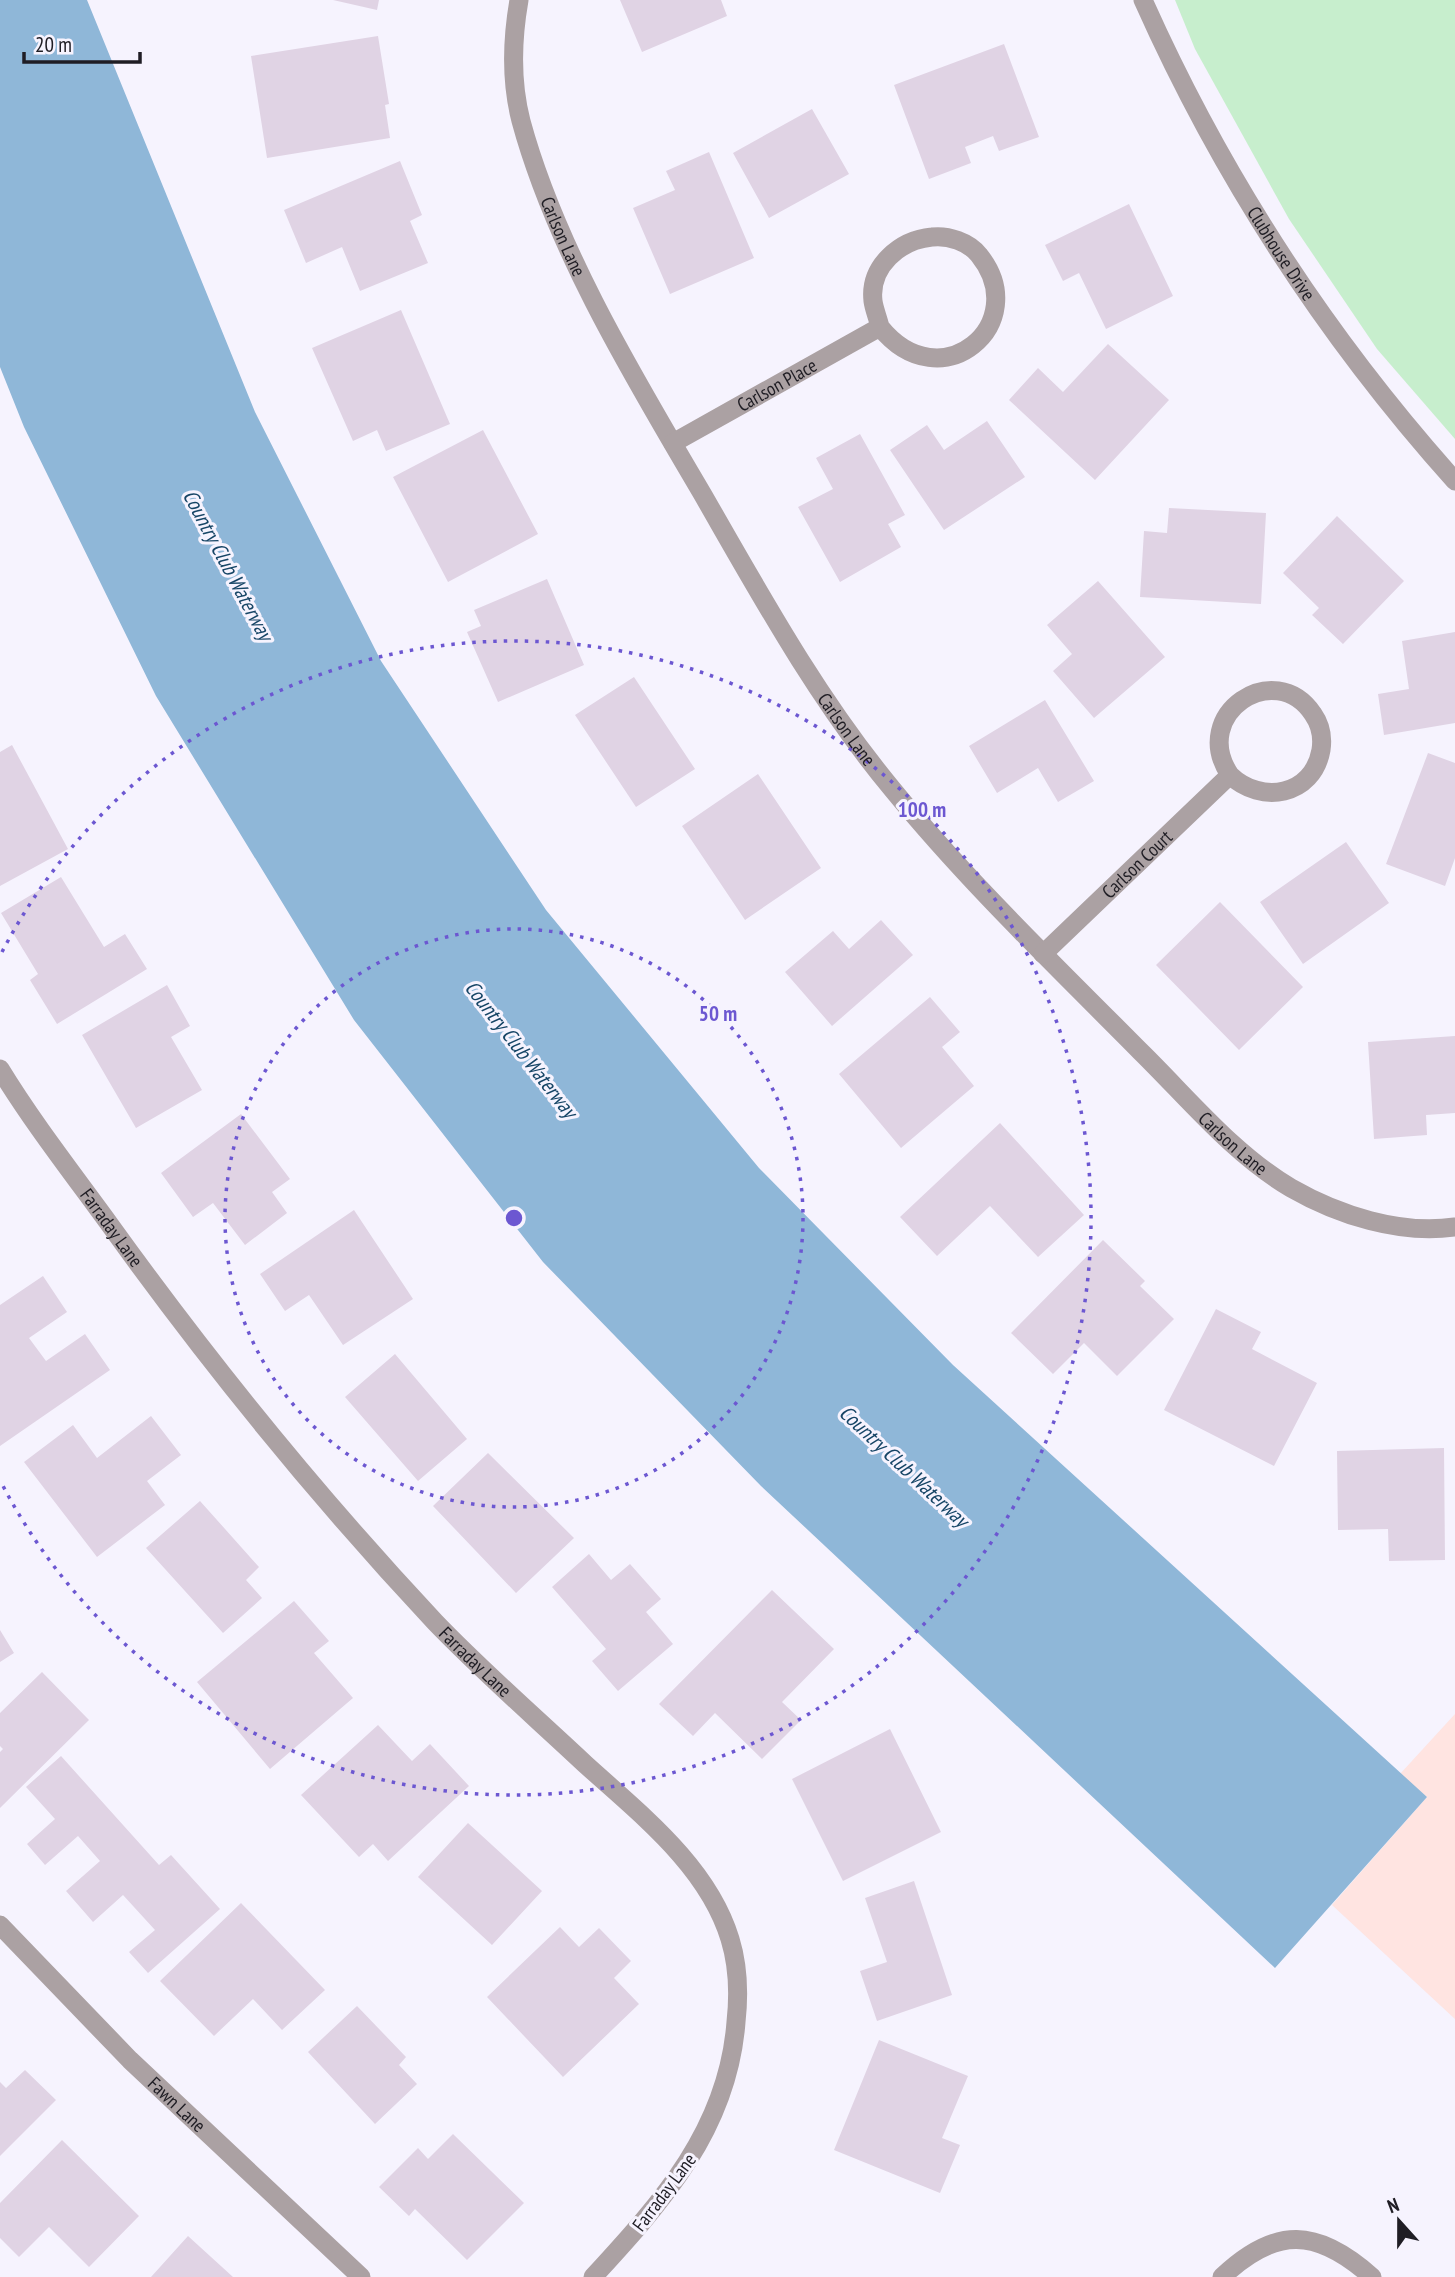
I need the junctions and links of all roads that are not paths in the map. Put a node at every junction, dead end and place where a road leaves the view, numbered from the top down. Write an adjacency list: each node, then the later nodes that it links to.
1 (519, 0): 4 (street, Carlson Lane)
2 (1143, 0): 5 (street, Clubhouse Drive)
3 (880, 327): 3 (street); 4 (street, Carlson Place)
4 (673, 443): 7 (street, Carlson Lane)
5 (1455, 481)
6 (1230, 775): 6 (street); 7 (street, Carlson Court)
7 (1043, 954): 9 (street, Carlson Lane)
8 (0, 1069): 12 (street, Farraday Lane)
9 (1455, 1227)
10 (0, 1925): 11 (street, Fawn Lane)
11 (361, 2277)
12 (593, 2277)
13 (1223, 2277): 14 (street)
14 (1372, 2277)

